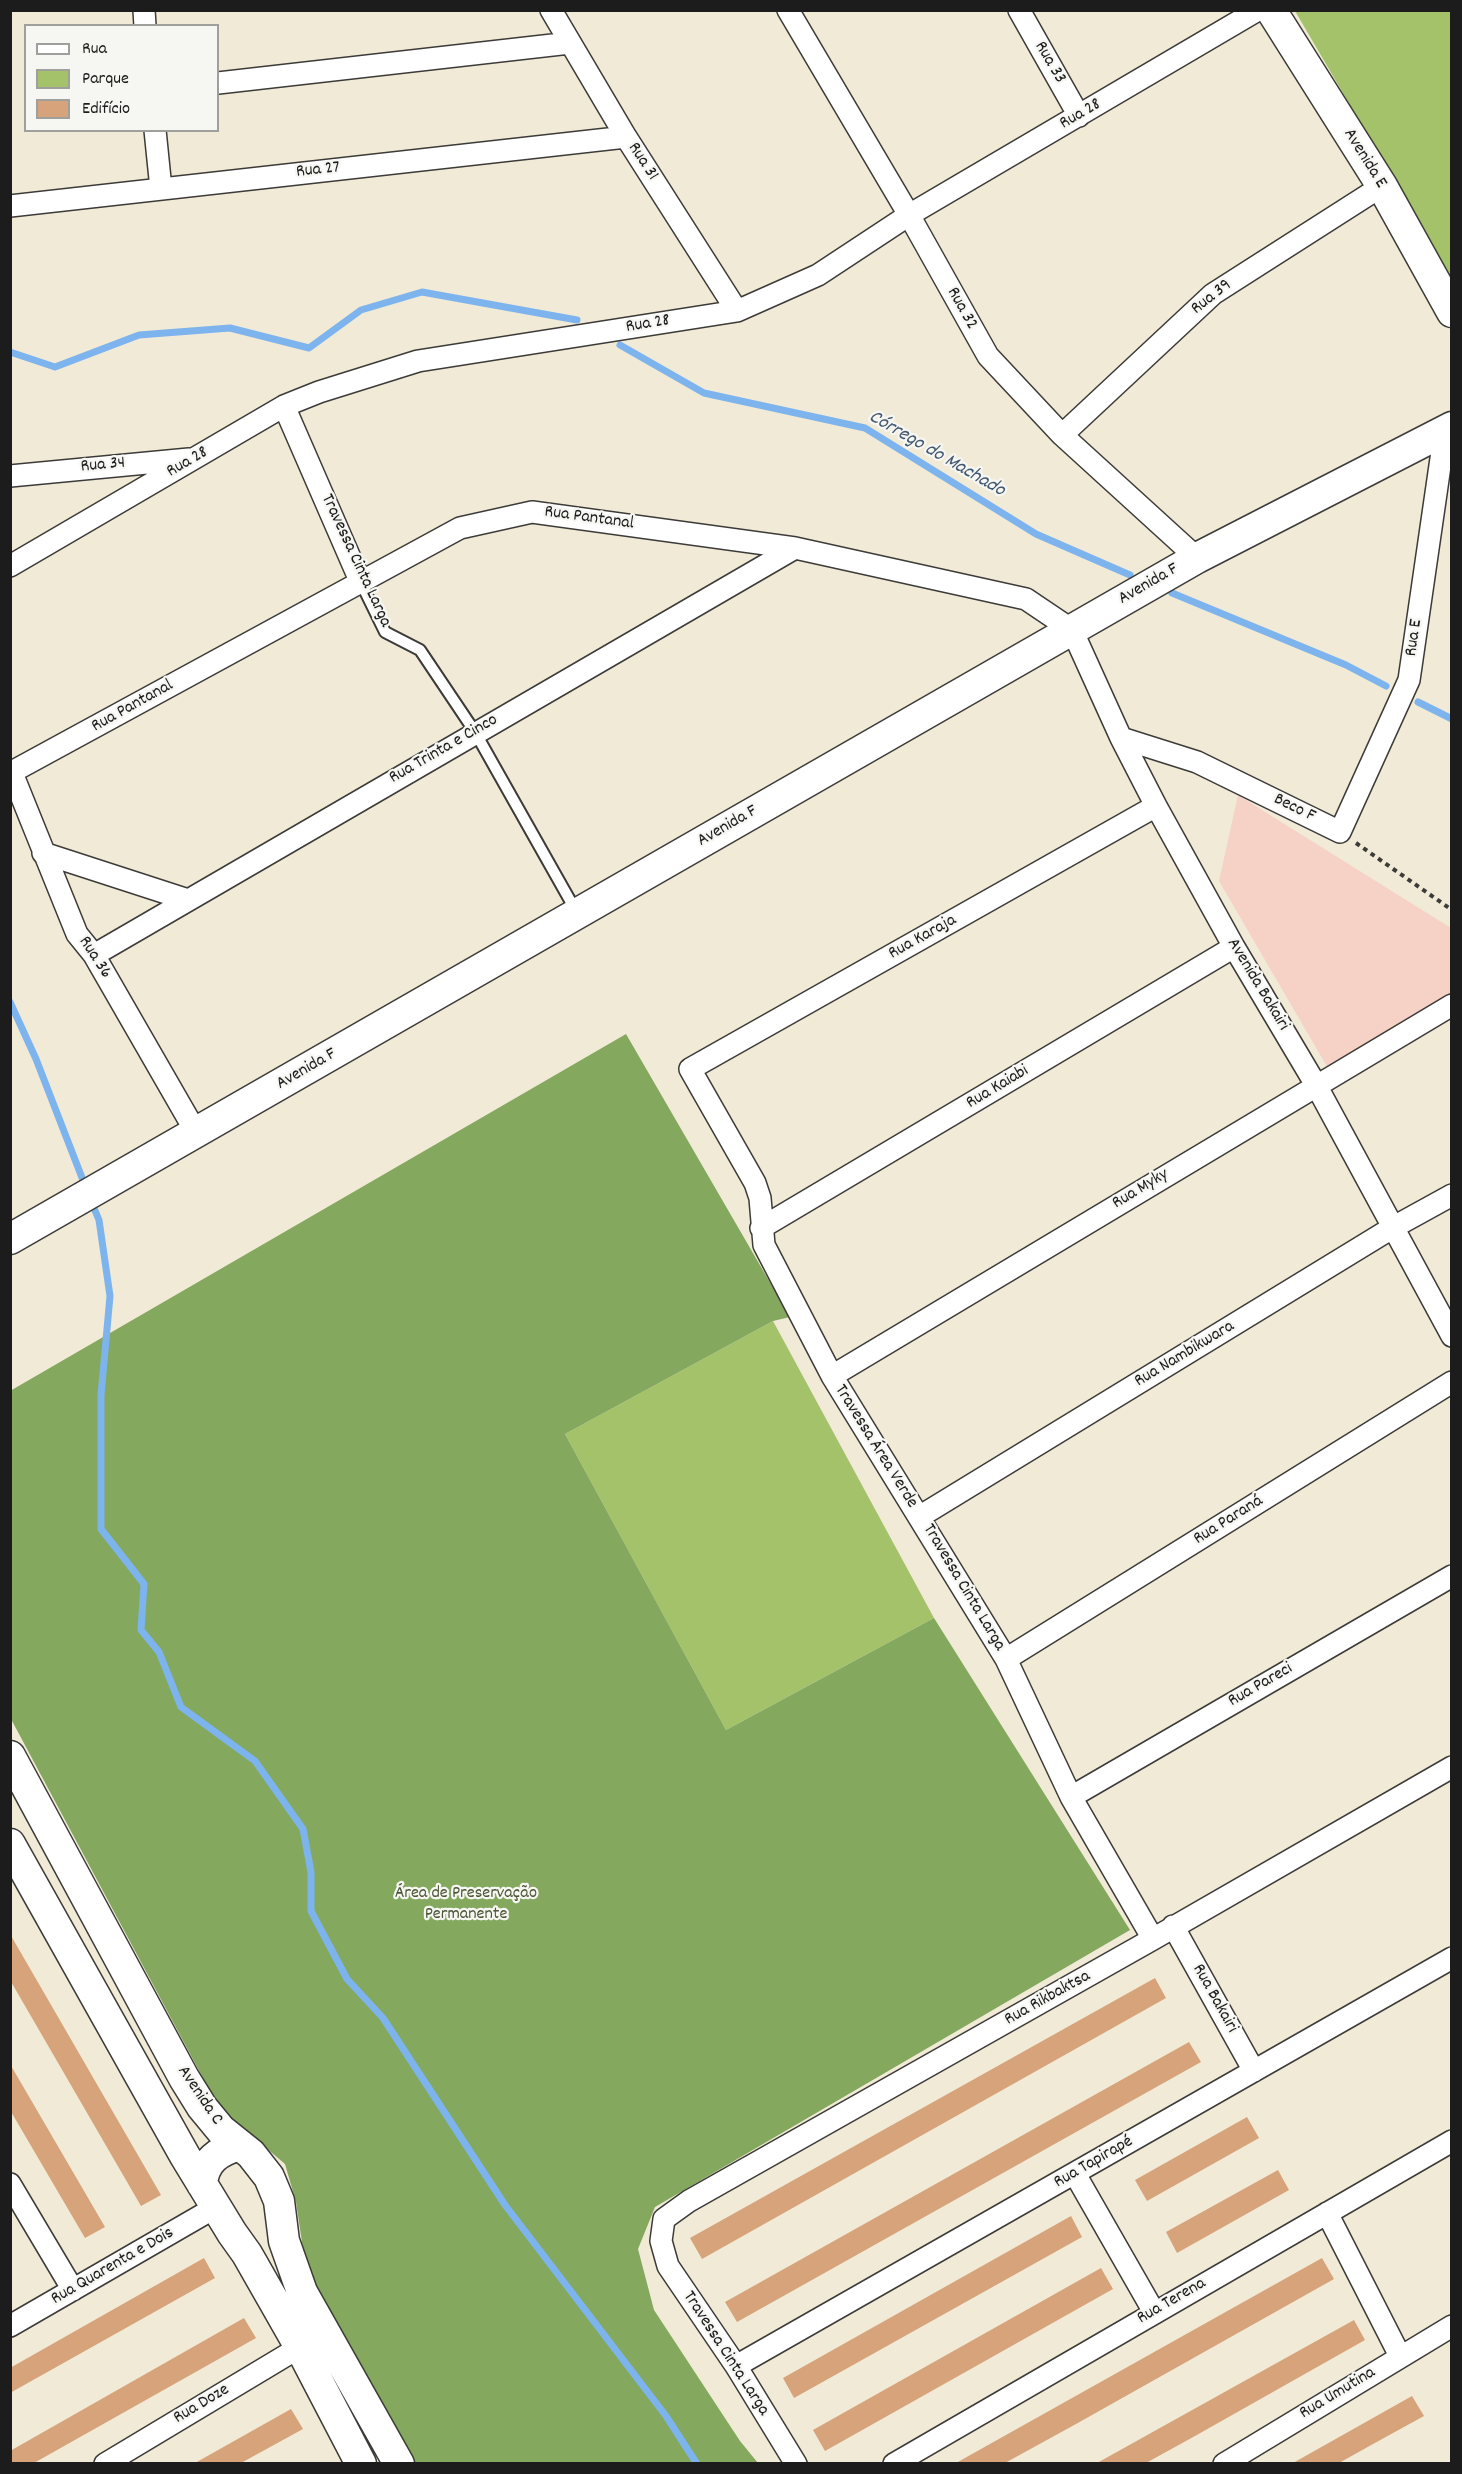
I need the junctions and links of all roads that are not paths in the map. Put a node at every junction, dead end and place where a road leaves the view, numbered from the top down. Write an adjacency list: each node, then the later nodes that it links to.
1 (551, 10): 6 (street, Rua 31)
2 (788, 10): 14 (street, Rua 32)
3 (1019, 10): 8 (street, Rua 33)
4 (1258, 10): 8 (street, Rua 28)
5 (1271, 10): 11 (street, Avenida E)
6 (570, 43): 7 (street); 10 (street, Rua 31)
7 (219, 83)
8 (1079, 117): 14 (street, Rua 28)
9 (156, 132): 12 (street)
10 (626, 137): 12 (street, Rua 27); 15 (street, Rua 31)
11 (1382, 186): 16 (street, Avenida E); 19 (street, Rua 39)
12 (161, 189): 13 (street, Rua 27)
13 (10, 206)
14 (909, 215): 15 (street, Rua 28); 19 (street, Rua 32)
15 (737, 311): 17 (street, Rua 28)
16 (1452, 312)
17 (284, 406): 20 (street, Rua 28); 25 (street, Travessa Cinta Larga)
18 (1448, 429): 23 (street, Avenida F); 31 (street, Rua E)
19 (1062, 435): 23 (street, Rua 32)
20 (195, 459): 21 (street, Rua 34); 24 (street, Rua 28)
21 (10, 476)
22 (795, 548): 25 (street, Rua Pantanal); 26 (street, Rua Pantanal); 27 (street, Rua Trinta e Cinco)
23 (1197, 558): 26 (street, Avenida F)
24 (10, 566)
25 (361, 583): 27 (lane, Travessa Cinta Larga); 29 (street, Rua Pantanal)
26 (1072, 630): 28 (street, Avenida Bakairi); 34 (street, Avenida F)
27 (475, 732): 33 (street, Rua Trinta e Cinco); 34 (lane, Travessa Cinta Larga)
28 (1121, 738): 30 (street, Avenida Bakairi); 31 (street, Beco F)
29 (11, 773): 32 (street, Rua 36)
30 (1156, 806): 35 (street, Avenida Bakairi); 41 (street, Rua Karaja)
31 (1340, 832)
32 (43, 853): 33 (street); 36 (street, Rua 36)
33 (188, 900): 36 (street, Rua Trinta e Cinco)
34 (578, 914): 39 (street, Avenida F)
35 (1234, 947): 38 (street, Avenida Bakairi); 41 (street, Rua Kaiabi)
36 (94, 955): 39 (street, Rua 36)
37 (1452, 1005): 38 (street, Rua Myky)
38 (1316, 1085): 42 (street, Avenida Bakairi); 45 (street, Rua Myky)
39 (197, 1134): 43 (street, Avenida F)
40 (1452, 1195): 42 (street, Rua Nambikwara)
41 (762, 1228): 45 (street, Travessa Área Verde)
42 (1392, 1228): 44 (street, Avenida Bakairi); 47 (street, Rua Nambikwara)
43 (10, 1239)
44 (1452, 1336)
45 (832, 1376): 47 (street, Travessa Área Verde)
46 (1452, 1382): 49 (street, Rua Paraná)
47 (920, 1517): 49 (street, Travessa Cinta Larga)
48 (1452, 1576): 52 (street, Rua Pareci)
49 (1006, 1659): 52 (street, Travessa Cinta Larga)
50 (10, 1756): 59 (street, Avenida C)
51 (1452, 1767): 54 (street, Rua Rikbaktsa)
52 (1071, 1797): 55 (street, Travessa Cinta Larga)
53 (10, 1844): 62 (street)
54 (1173, 1926): 55 (street, Rua Rikbaktsa); 57 (street, Rua Bakairi)
55 (1153, 1939): 66 (street, Rua Rikbaktsa)
56 (1452, 1958): 57 (street, Rua Tapirapé)
57 (1254, 2071): 60 (street, Rua Tapirapé)
58 (1452, 2141): 64 (street, Rua Terena)
59 (240, 2145): 62 (street); 63 (street, Avenida C)
60 (1075, 2174): 68 (street); 73 (street, Rua Tapirapé)
61 (10, 2184): 67 (street)
62 (209, 2196): 65 (street); 67 (street, Rua Quarenta e Dois)
63 (280, 2210): 65 (street); 77 (street, Avenida C)
64 (1327, 2213): 68 (street, Rua Terena); 72 (street)
65 (232, 2234): 71 (street)
66 (661, 2241): 73 (street, Travessa Cinta Larga)
67 (73, 2290): 69 (street, Rua Quarenta e Dois)
68 (1154, 2312): 79 (street, Rua Terena)
69 (10, 2326)
70 (1452, 2326): 72 (street, Rua Umutina)
71 (300, 2347): 75 (street, Rua Doze); 76 (street)
72 (1400, 2356): 74 (street, Rua Umutina)
73 (736, 2366): 78 (street, Travessa Cinta Larga)
74 (1230, 2462)
75 (105, 2463)
76 (360, 2463)
77 (399, 2463)
78 (796, 2463)
79 (894, 2463)

